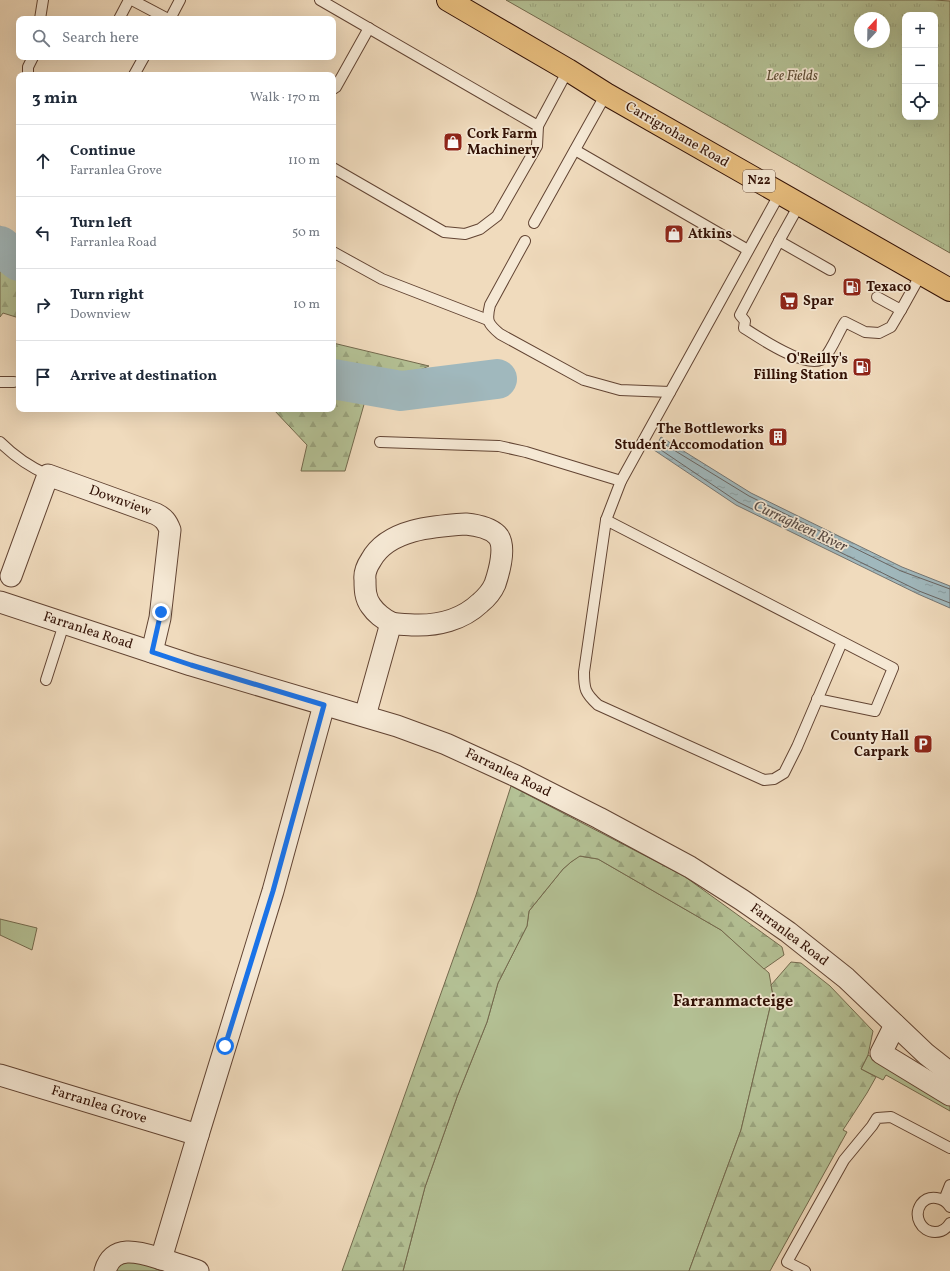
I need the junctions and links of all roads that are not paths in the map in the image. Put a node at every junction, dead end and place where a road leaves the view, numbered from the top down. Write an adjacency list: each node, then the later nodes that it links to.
1 (43, 0): 7 (lane)
2 (129, 0): 8 (lane)
3 (132, 0): 9 (lane)
4 (180, 0): 10 (lane)
5 (320, 0): 11 (lane)
6 (448, 0): 14 (highway, Carrigrohane Road / N22)
7 (40, 16)
8 (120, 16)
9 (161, 16)
10 (169, 16)
11 (369, 28): 17 (lane); 19 (lane)
12 (31, 60): 15 (lane)
13 (142, 60): 16 (lane)
14 (568, 70): 18 (highway, Carrigrohane Road / N22); 19 (lane)
15 (28, 72)
16 (136, 72)
17 (336, 87)
18 (606, 94): 20 (lane); 22 (highway, Carrigrohane Road / N22)
19 (538, 126): 21 (lane)
20 (575, 150): 24 (lane); 27 (lane)
21 (336, 170)
22 (780, 193): 23 (highway, Carrigrohane Road / N22); 27 (lane)
23 (799, 205): 26 (lane); 30 (highway, Carrigrohane Road / N22)
24 (534, 223)
25 (525, 241): 34 (lane)
26 (779, 241): 29 (lane); 33 (lane)
27 (748, 250): 37 (lane)
28 (336, 254): 34 (lane)
29 (830, 270)
30 (921, 274): 31 (highway, Carrigrohane Road / N22); 33 (lane)
31 (950, 290)
32 (877, 297): 33 (lane)
33 (901, 310)
34 (488, 320): 37 (lane)
35 (0, 382): 36 (lane)
36 (14, 382)
37 (670, 392): 41 (lane)
38 (0, 442): 40 (lane)
39 (380, 442): 41 (lane)
40 (48, 476): 43 (street); 48 (street, Downview)
41 (621, 481): 42 (lane)
42 (606, 520): 47 (lane); 50 (lane)
43 (11, 576)
44 (0, 602): 46 (street, Farranlea Road)
45 (392, 623): 45 (street); 52 (street)
46 (64, 624): 48 (street, Farranlea Road); 49 (lane)
47 (842, 642): 50 (lane); 50 (lane)
48 (152, 652): 51 (street, Farranlea Road)
49 (46, 680)
50 (817, 699)
51 (324, 705): 52 (street, Farranlea Road); 57 (street)
52 (365, 716): 53 (street, Farranlea Road)
53 (895, 1025): 54 (street, Farranlea Road); 56 (street)
54 (950, 1073)
55 (0, 1075): 57 (street, Farranlea Grove)
56 (950, 1095)
57 (198, 1135): 62 (street)
58 (950, 1148): 65 (lane)
59 (950, 1185): 60 (lane)
60 (947, 1203): 61 (lane)
61 (950, 1222)
62 (161, 1259): 63 (street); 64 (street)
63 (105, 1271)
64 (198, 1271)
65 (805, 1271)

